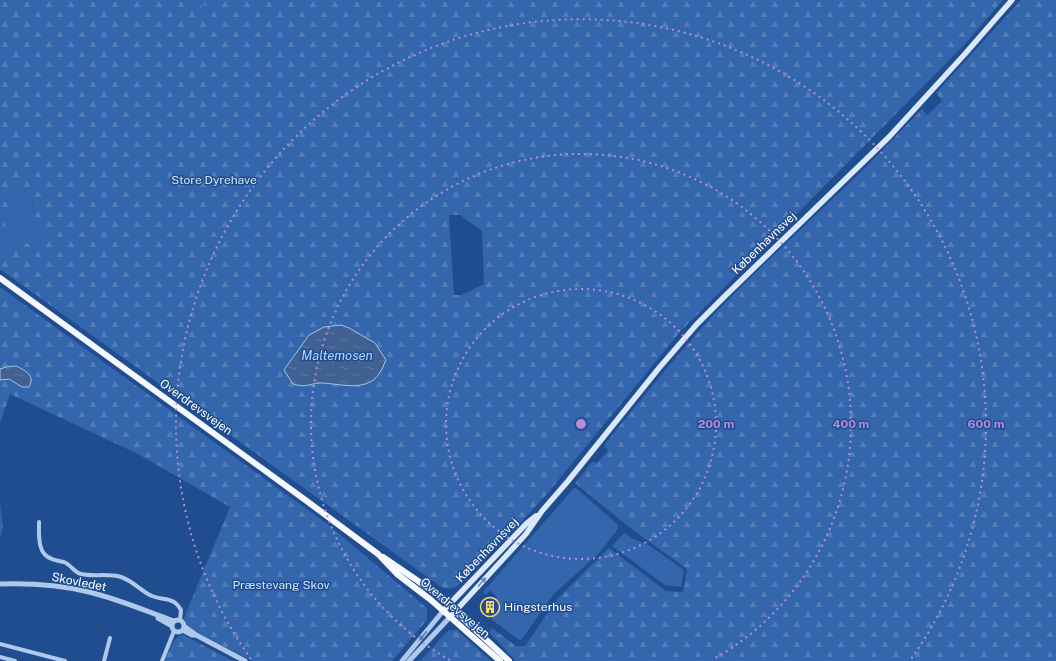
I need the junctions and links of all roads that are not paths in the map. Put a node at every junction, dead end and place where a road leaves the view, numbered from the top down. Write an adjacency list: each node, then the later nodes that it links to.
1 (1012, 0): 3 (main road, Københavnsvej)
2 (0, 278): 5 (main road, Overdrevsvejen)
3 (542, 511): 7 (main road, Københavnsvej); 9 (main road, Københavnsvej, one-way to 3)
4 (39, 522): 11 (street)
5 (378, 554): 7 (main road, Overdrevsvejen); 8 (main road, Overdrevsvejen)
6 (0, 584): 11 (street, Skovledet)
7 (449, 605): 8 (main road, Københavnsvej); 9 (main road, Overdrevsvejen)
8 (443, 611): 10 (main road, Overdrevsvejen); 23 (street, Københavnsvej, one-way to 23)
9 (456, 611): 10 (main road, Københavnsvej); 26 (main road, Overdrevsvejen)
10 (450, 617): 24 (street, Københavnsvej); 25 (main road, Overdrevsvejen)
11 (175, 622): 12 (street); 13 (street)
12 (183, 628): 13 (street); 22 (street)
13 (174, 631): 21 (street)
14 (110, 638): 20 (street)
15 (1, 644): 16 (street); 19 (street)
16 (0, 650)
17 (0, 657): 18 (street)
18 (15, 661)
19 (65, 661)
20 (104, 661)
21 (162, 661)
22 (246, 661)
23 (402, 661)
24 (409, 661)
25 (500, 661)
26 (509, 661)

